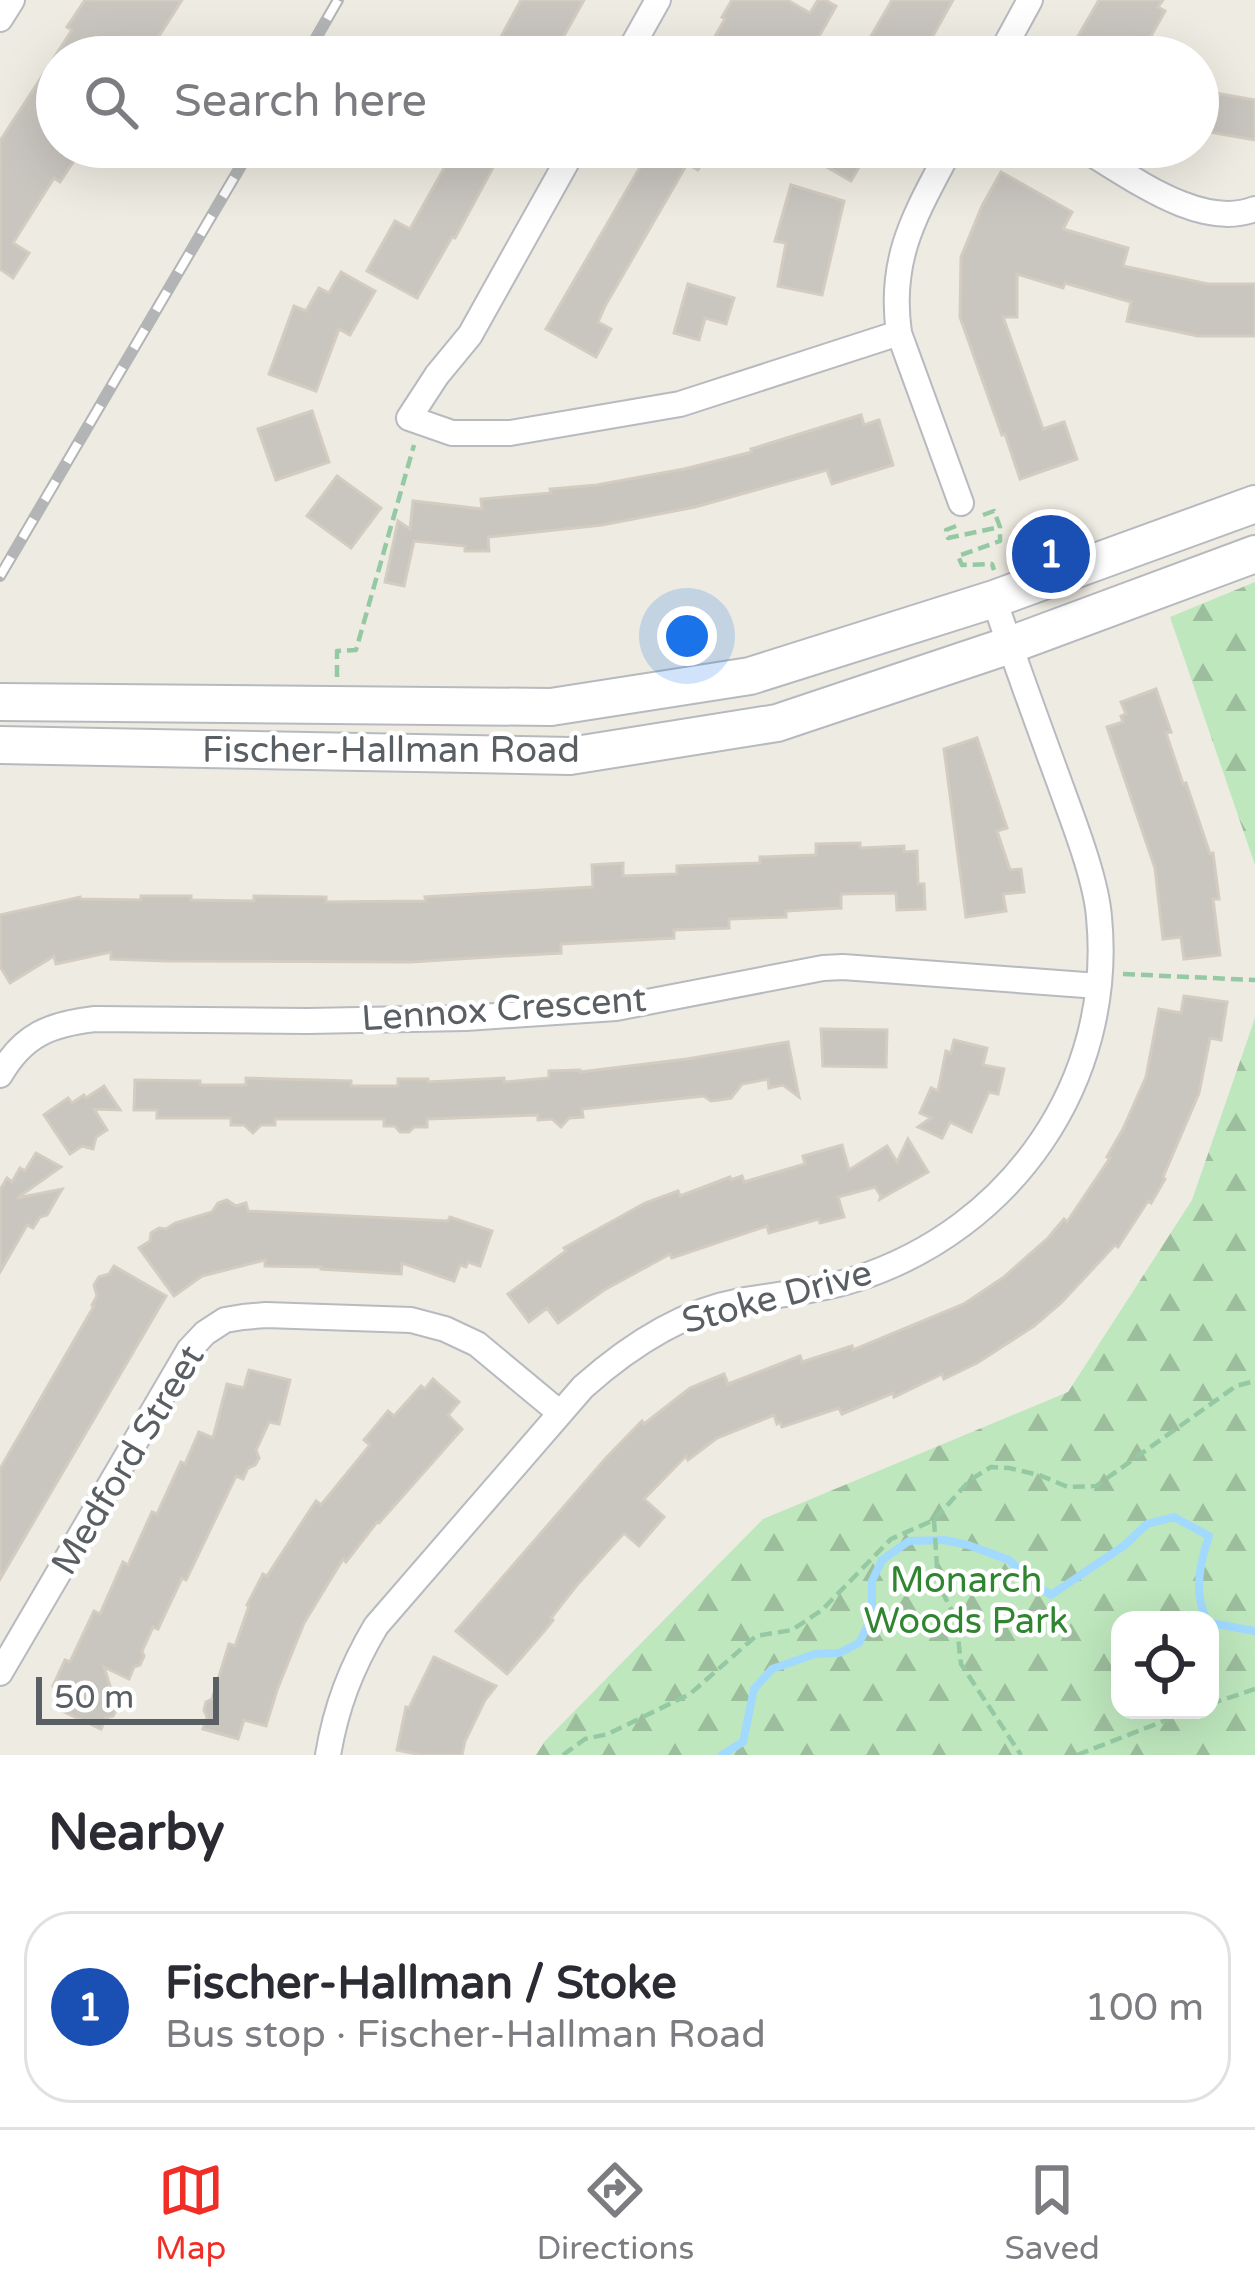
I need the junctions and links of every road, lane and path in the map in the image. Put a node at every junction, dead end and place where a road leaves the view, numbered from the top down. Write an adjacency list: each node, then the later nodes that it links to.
1 (12, 0): 4 (street)
2 (658, 0): 5 (street)
3 (1030, 0): 6 (street)
4 (0, 19)
5 (638, 36)
6 (1010, 36)
7 (563, 168): 12 (street)
8 (940, 168): 11 (street)
9 (1117, 168): 10 (street)
10 (1255, 209)
11 (898, 333): 12 (street); 13 (street)
12 (421, 422): 19 (path)
13 (961, 503)
14 (1255, 504): 17 (main road, Fischer-Hallman Road)
15 (994, 511): 17 (path)
16 (1255, 554): 18 (main road, Fischer-Hallman Road)
17 (994, 584): 18 (street, Stoke Drive); 20 (main road, Fischer-Hallman Road)
18 (1010, 645): 21 (main road, Fischer-Hallman Road); 22 (street, Stoke Drive)
19 (337, 682)
20 (18, 702)
21 (8, 745)
22 (1108, 980): 23 (path); 24 (street, Lennox Crescent); 26 (street, Stoke Drive)
23 (1255, 980)
24 (0, 1075)
25 (1255, 1381): 27 (path)
26 (560, 1413): 28 (street, Medford Street); 32 (street, Stoke Drive)
27 (934, 1520): 33 (path); 34 (path)
28 (0, 1673)
29 (1255, 1689): 30 (path)
30 (1219, 1701)
31 (1169, 1719): 35 (path)
32 (328, 1755)
33 (563, 1755)
34 (1021, 1755)
35 (1077, 1755)

